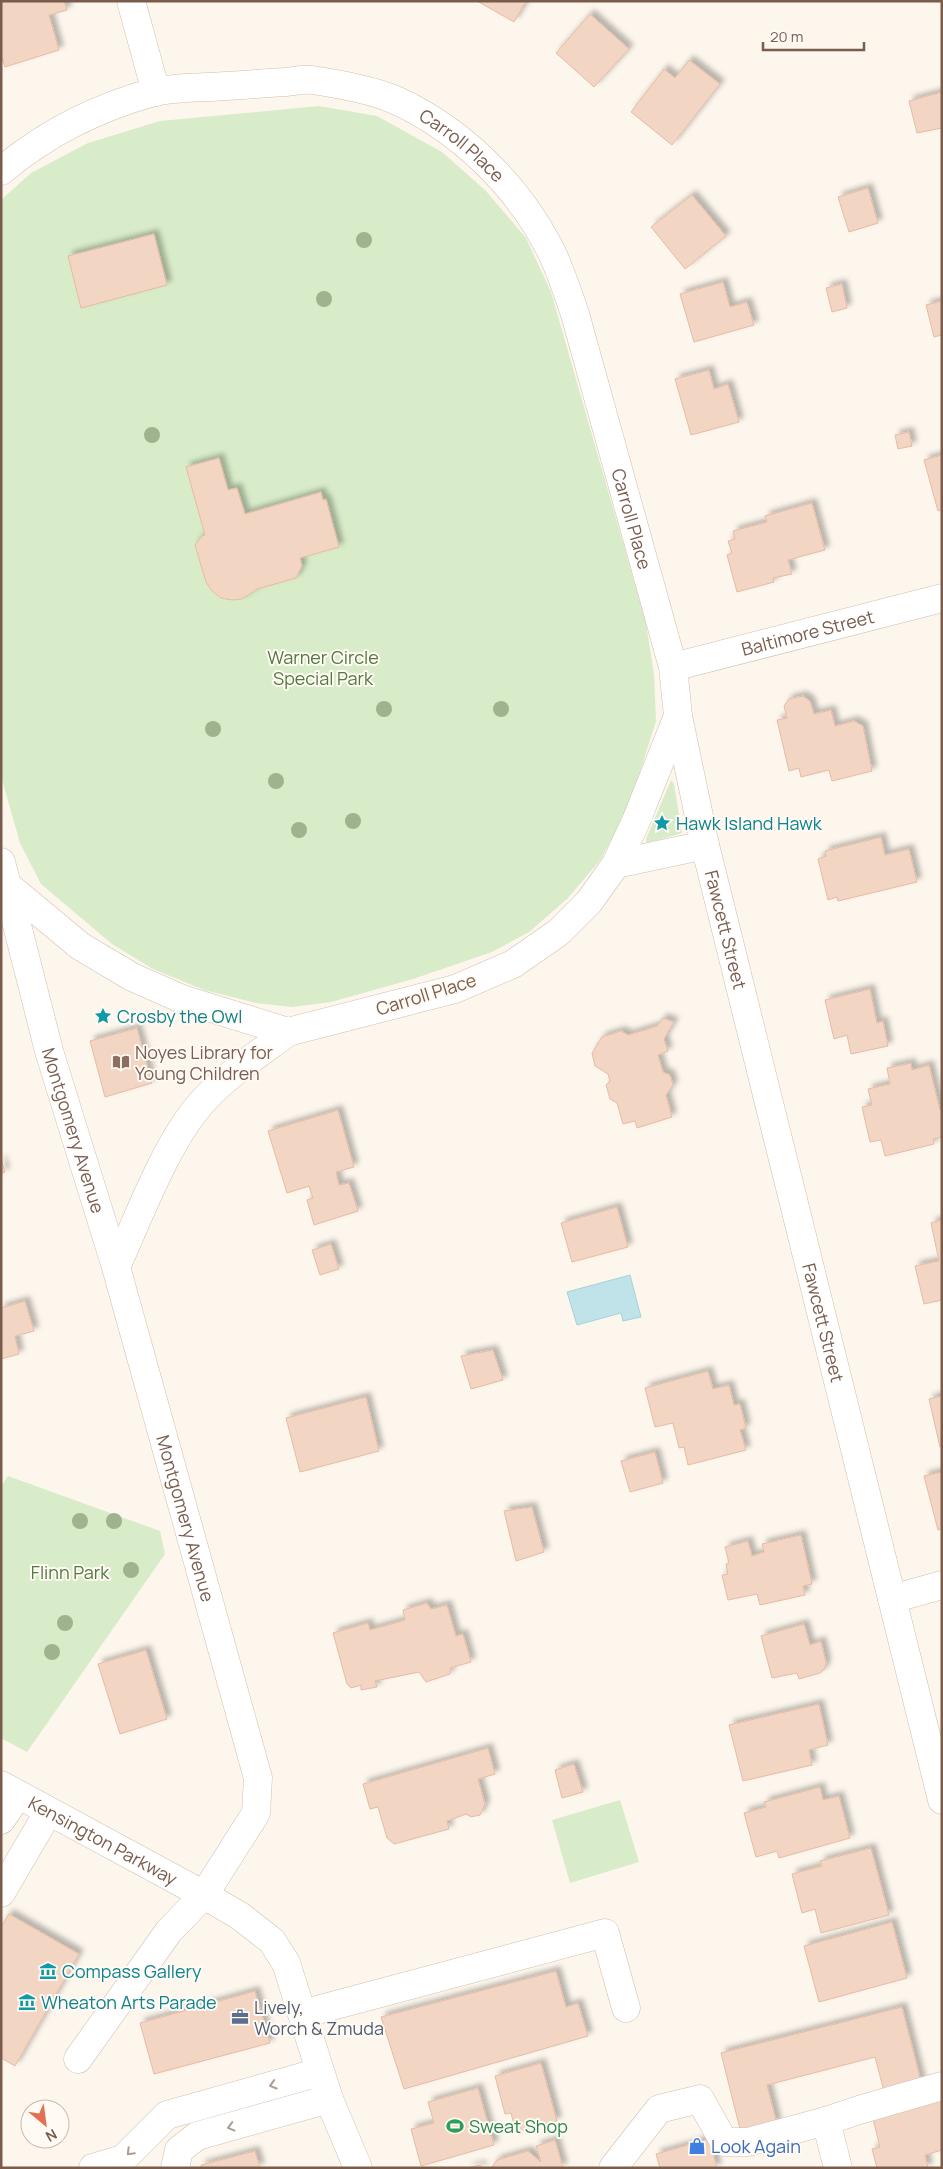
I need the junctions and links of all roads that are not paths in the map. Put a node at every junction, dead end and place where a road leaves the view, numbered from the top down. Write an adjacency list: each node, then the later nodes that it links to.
1 (131, 1): 2 (street)
2 (156, 92): 3 (street); 5 (street, Carroll Place)
3 (1, 171)
4 (942, 598): 5 (street, Baltimore Street)
5 (673, 667): 6 (street, Carroll Place)
6 (678, 716): 7 (street, Fawcett Street); 8 (street, Carroll Place)
7 (705, 845): 8 (street); 13 (street, Fawcett Street)
8 (616, 864): 10 (street, Carroll Place)
9 (5, 874): 10 (street); 11 (street, Montgomery Avenue)
10 (288, 1032): 11 (street, Carroll Place)
11 (116, 1268): 19 (street, Montgomery Avenue)
12 (942, 1585): 13 (street)
13 (892, 1599): 15 (street, Fawcett Street)
14 (10, 1790): 16 (street, Kensington Parkway); 17 (street)
15 (942, 1800)
16 (49, 1811): 18 (street); 19 (street, Kensington Parkway)
17 (1, 1820)
18 (1, 1894)
19 (204, 1895): 21 (street); 22 (street, Montgomery Avenue)
20 (626, 2008): 21 (street)
21 (302, 2014): 23 (street)
22 (78, 2059)
23 (320, 2072): 25 (street); 27 (street, one-way to 27)
24 (942, 2086): 26 (street)
25 (328, 2099): 28 (street, one-way to 28); 29 (street)
26 (826, 2121): 30 (street); 31 (street)
27 (93, 2168)
28 (175, 2168)
29 (358, 2168)
30 (613, 2168)
31 (838, 2168)

